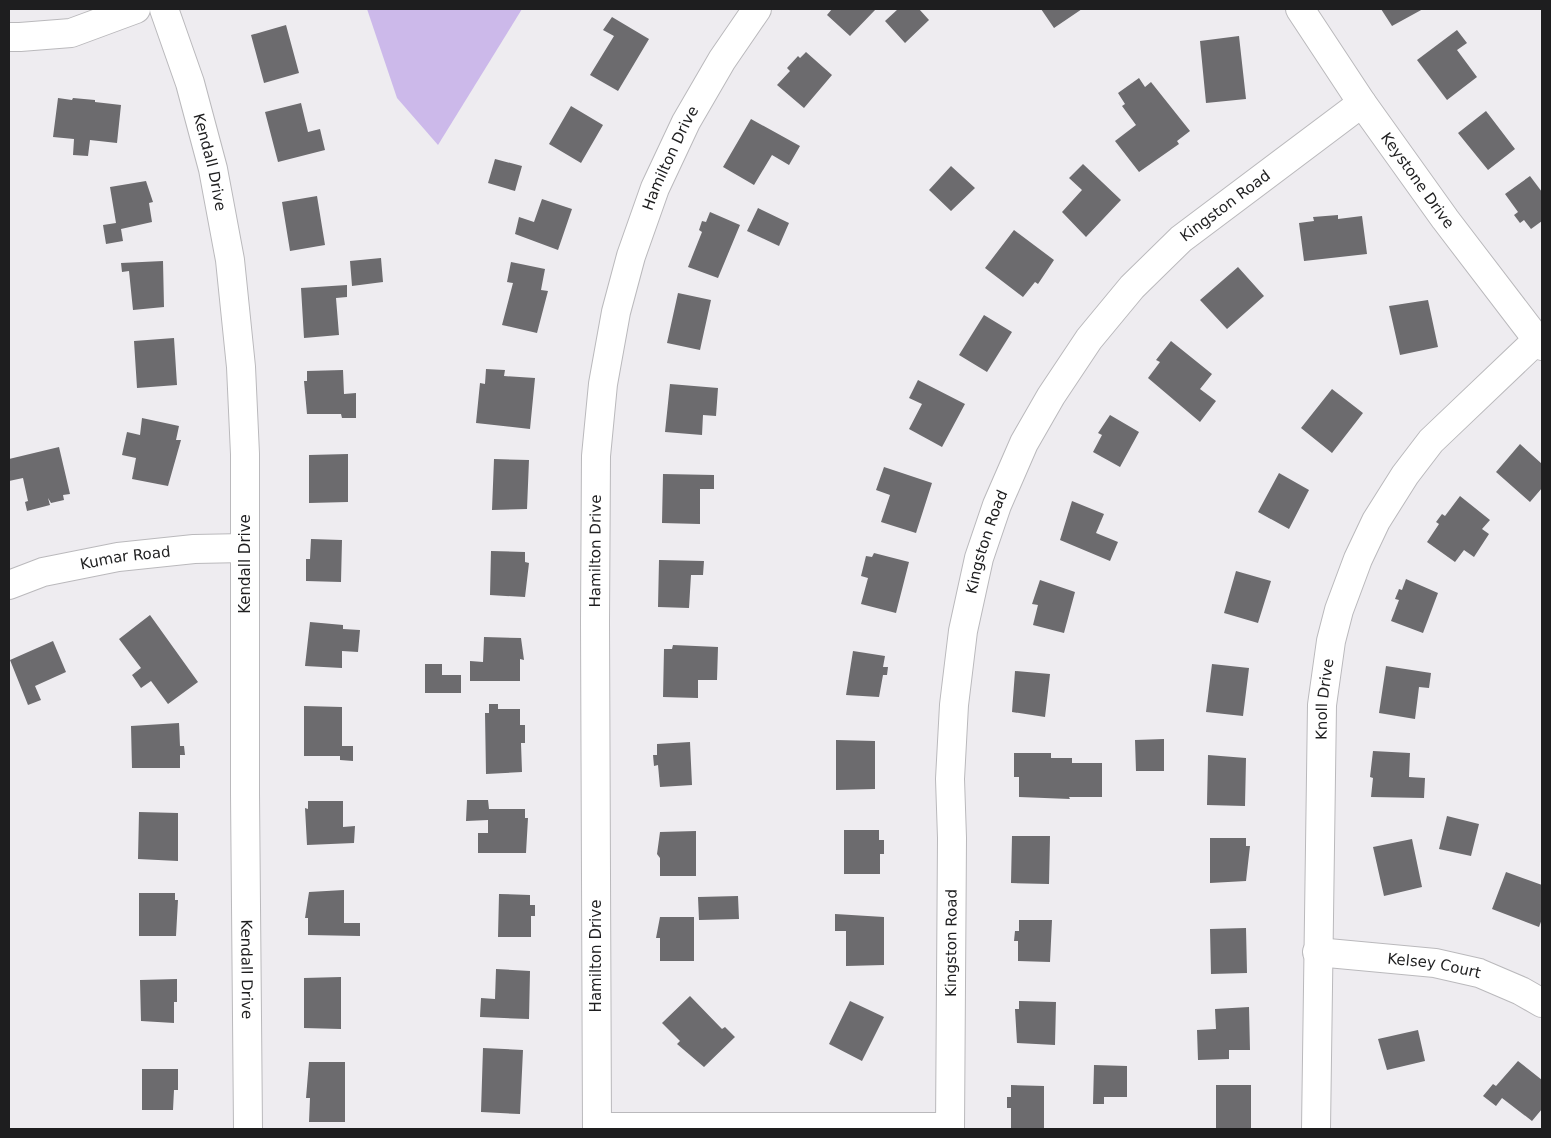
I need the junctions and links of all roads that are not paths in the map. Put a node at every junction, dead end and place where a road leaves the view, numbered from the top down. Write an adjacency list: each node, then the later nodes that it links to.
1 (136, 9): 5 (street)
2 (164, 9): 8 (street, Kendall Drive)
3 (757, 9): 12 (street, Hamilton Drive)
4 (1300, 9): 6 (street, Keystone Drive)
5 (9, 37)
6 (1362, 103): 7 (street, Keystone Drive); 13 (street, Kingston Road)
7 (1540, 343): 10 (street, Knoll Drive)
8 (245, 548): 9 (street, Kumar Road); 14 (street, Kendall Drive)
9 (9, 585)
10 (1318, 952): 11 (street, Kelsey Court); 15 (street, Knoll Drive)
11 (1542, 1003)
12 (597, 1128): 13 (street)
13 (950, 1128)
14 (248, 1129)
15 (1316, 1129)

